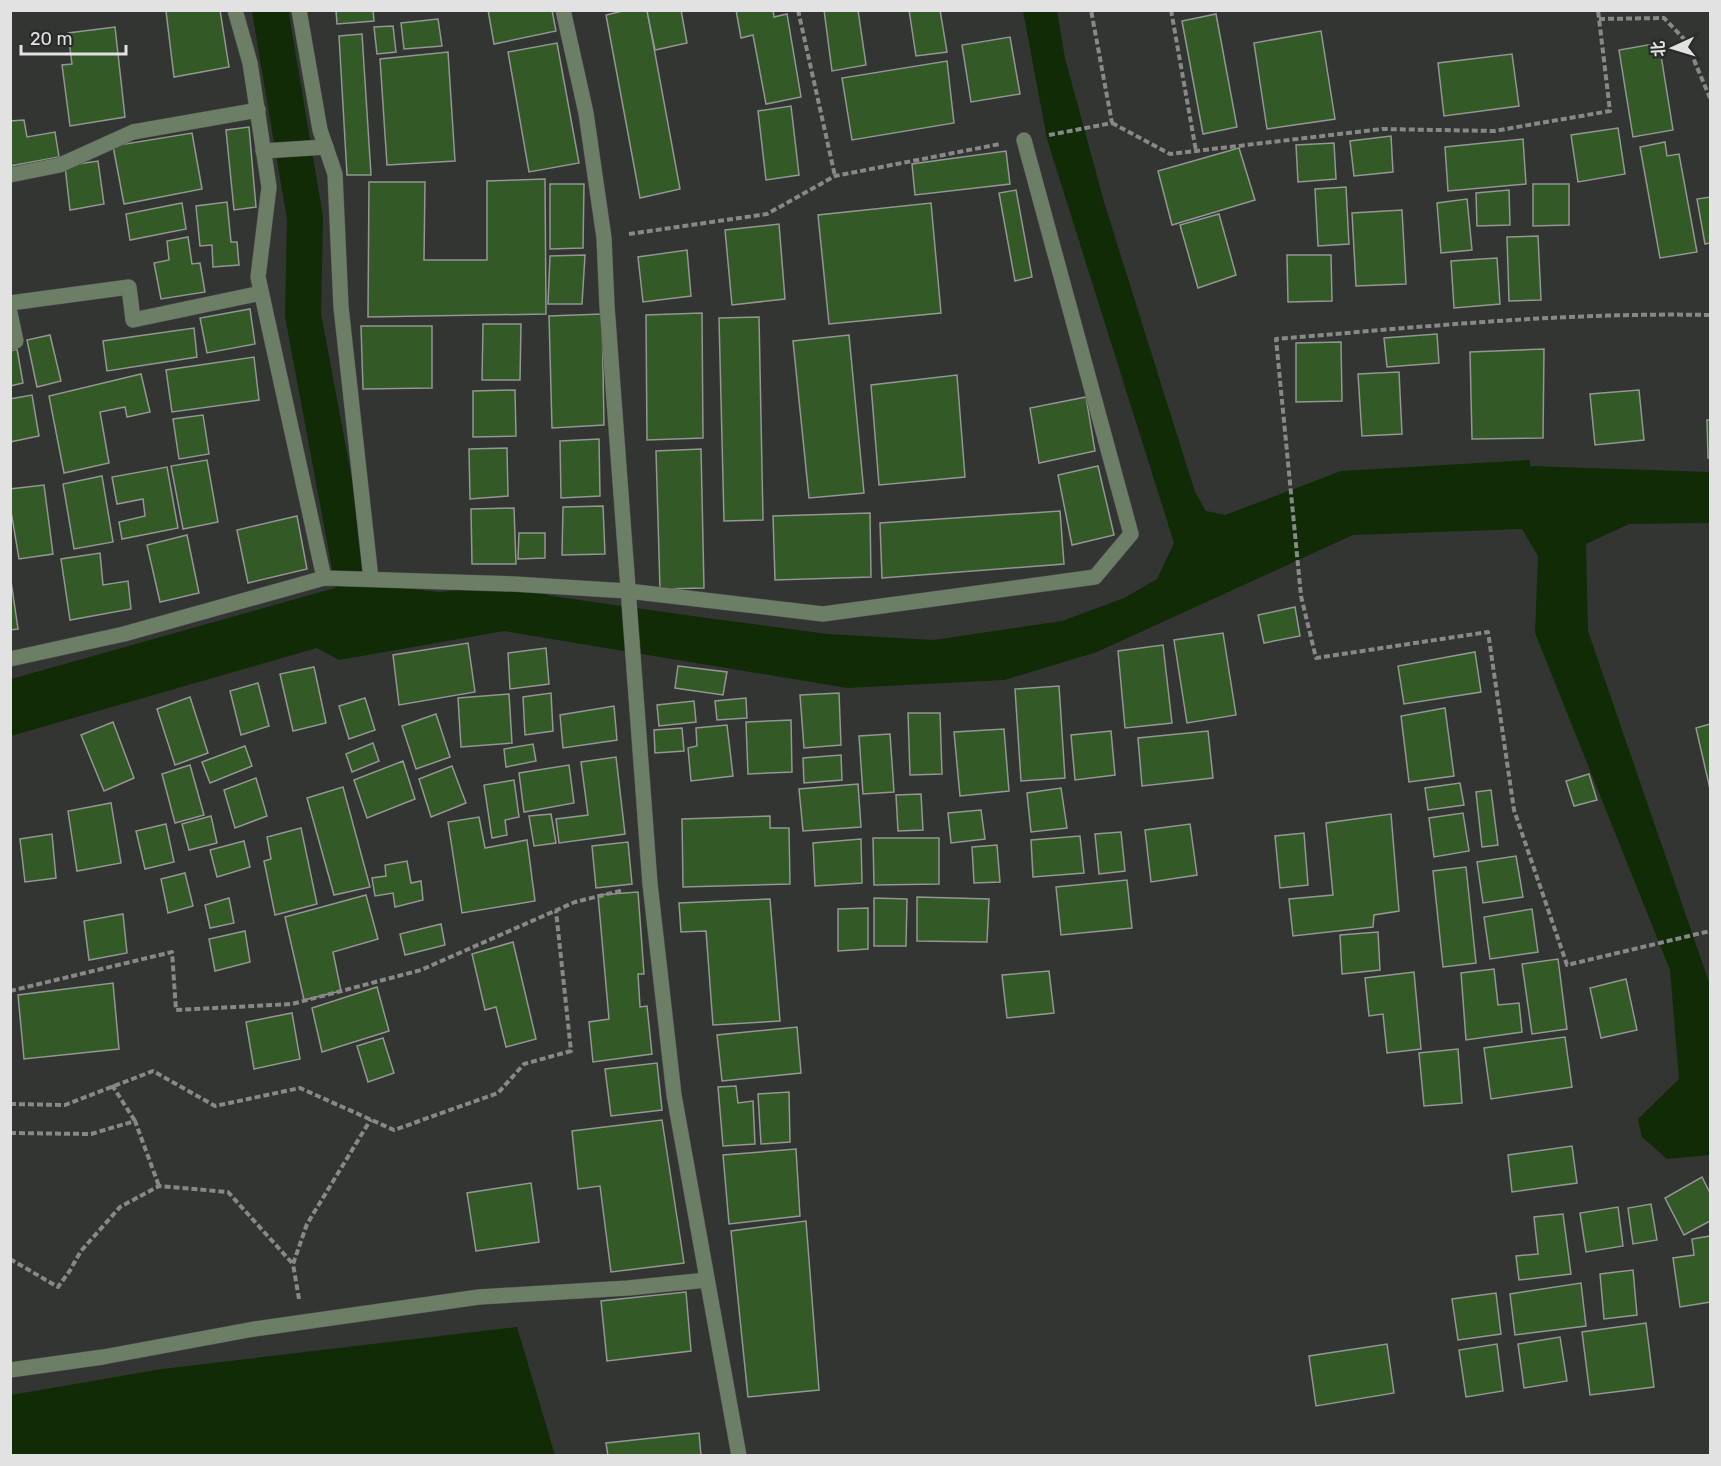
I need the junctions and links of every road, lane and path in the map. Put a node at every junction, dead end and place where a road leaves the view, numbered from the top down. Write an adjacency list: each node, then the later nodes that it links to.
1 (235, 10): 10 (street)
2 (299, 10): 13 (street)
3 (563, 10): 18 (street)
4 (798, 10): 17 (path)
5 (1091, 10): 11 (path)
6 (1171, 10): 15 (path)
7 (1598, 10): 8 (path)
8 (1599, 19): 9 (path); 15 (path)
9 (1710, 98)
10 (258, 110): 14 (street); 16 (street)
11 (1112, 123): 12 (path); 15 (path)
12 (1024, 140): 17 (path); 26 (street)
13 (326, 147): 14 (street); 25 (street)
14 (263, 151): 19 (street)
15 (1196, 151)
16 (10, 174)
17 (835, 176): 18 (path)
18 (604, 238): 26 (street)
19 (261, 293): 20 (street); 24 (street)
20 (10, 303)
21 (10, 313): 23 (street)
22 (1710, 315): 30 (path)
23 (10, 342)
24 (324, 578): 25 (street); 27 (street)
25 (371, 579): 26 (street)
26 (628, 591): 28 (street)
27 (10, 659)
28 (650, 884): 29 (path); 40 (street)
29 (556, 911): 31 (path); 34 (path)
30 (1710, 931)
31 (10, 991)
32 (112, 1085): 33 (path); 34 (path); 35 (path)
33 (10, 1104)
34 (371, 1119): 39 (path)
35 (135, 1121): 36 (path); 37 (path)
36 (10, 1133)
37 (159, 1186): 38 (path); 39 (path)
38 (10, 1259)
39 (293, 1264): 41 (path)
40 (707, 1280): 41 (street); 43 (street)
41 (303, 1322): 42 (street)
42 (10, 1370)
43 (739, 1455)

